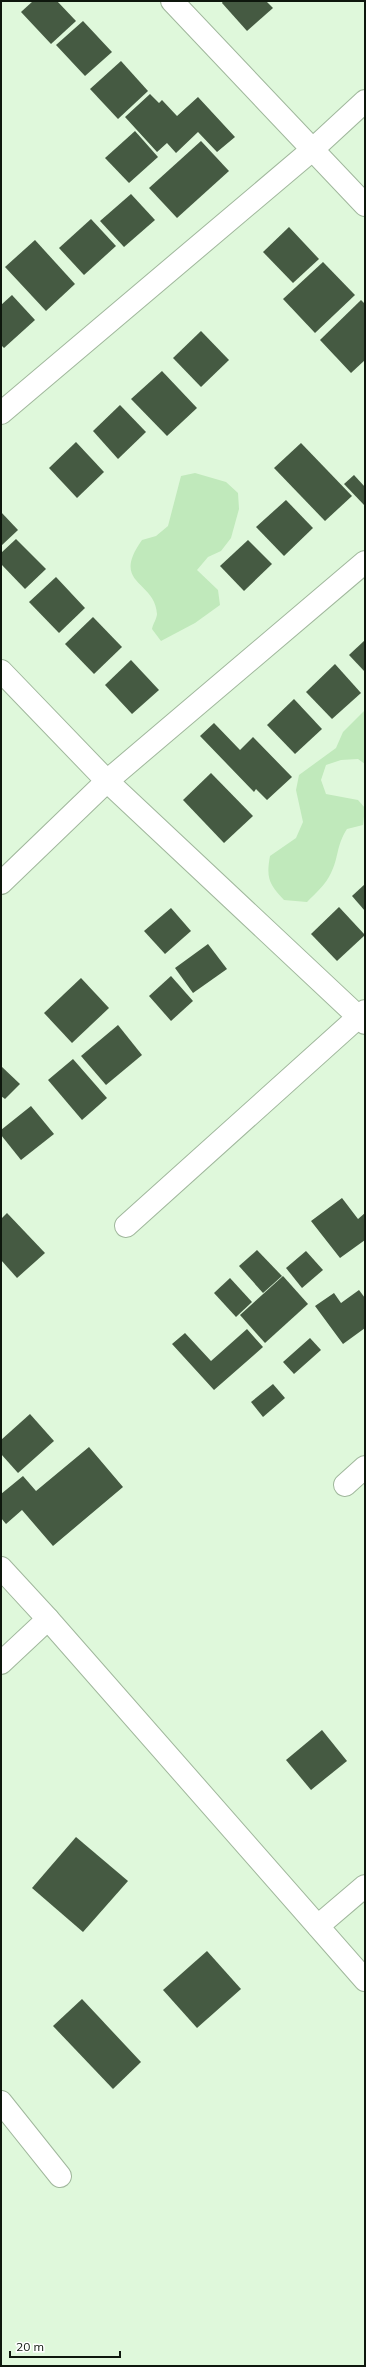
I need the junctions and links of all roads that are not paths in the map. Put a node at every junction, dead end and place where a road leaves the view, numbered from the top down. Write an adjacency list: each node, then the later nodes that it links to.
1 (172, 1): 3 (street)
2 (365, 101): 3 (street)
3 (312, 150): 4 (street); 5 (street)
4 (365, 205)
5 (1, 412)
6 (365, 562): 8 (street)
7 (1, 671): 8 (street)
8 (107, 781): 9 (street); 10 (street)
9 (1, 883)
10 (363, 1017): 11 (street)
11 (126, 1226)
12 (365, 1467): 13 (street)
13 (345, 1485)
14 (1, 1568): 15 (street)
15 (48, 1618): 16 (street); 18 (street)
16 (1, 1663)
17 (365, 1886): 18 (street)
18 (318, 1926): 19 (street)
19 (365, 1980)
20 (1, 2102): 21 (street)
21 (60, 2176)

